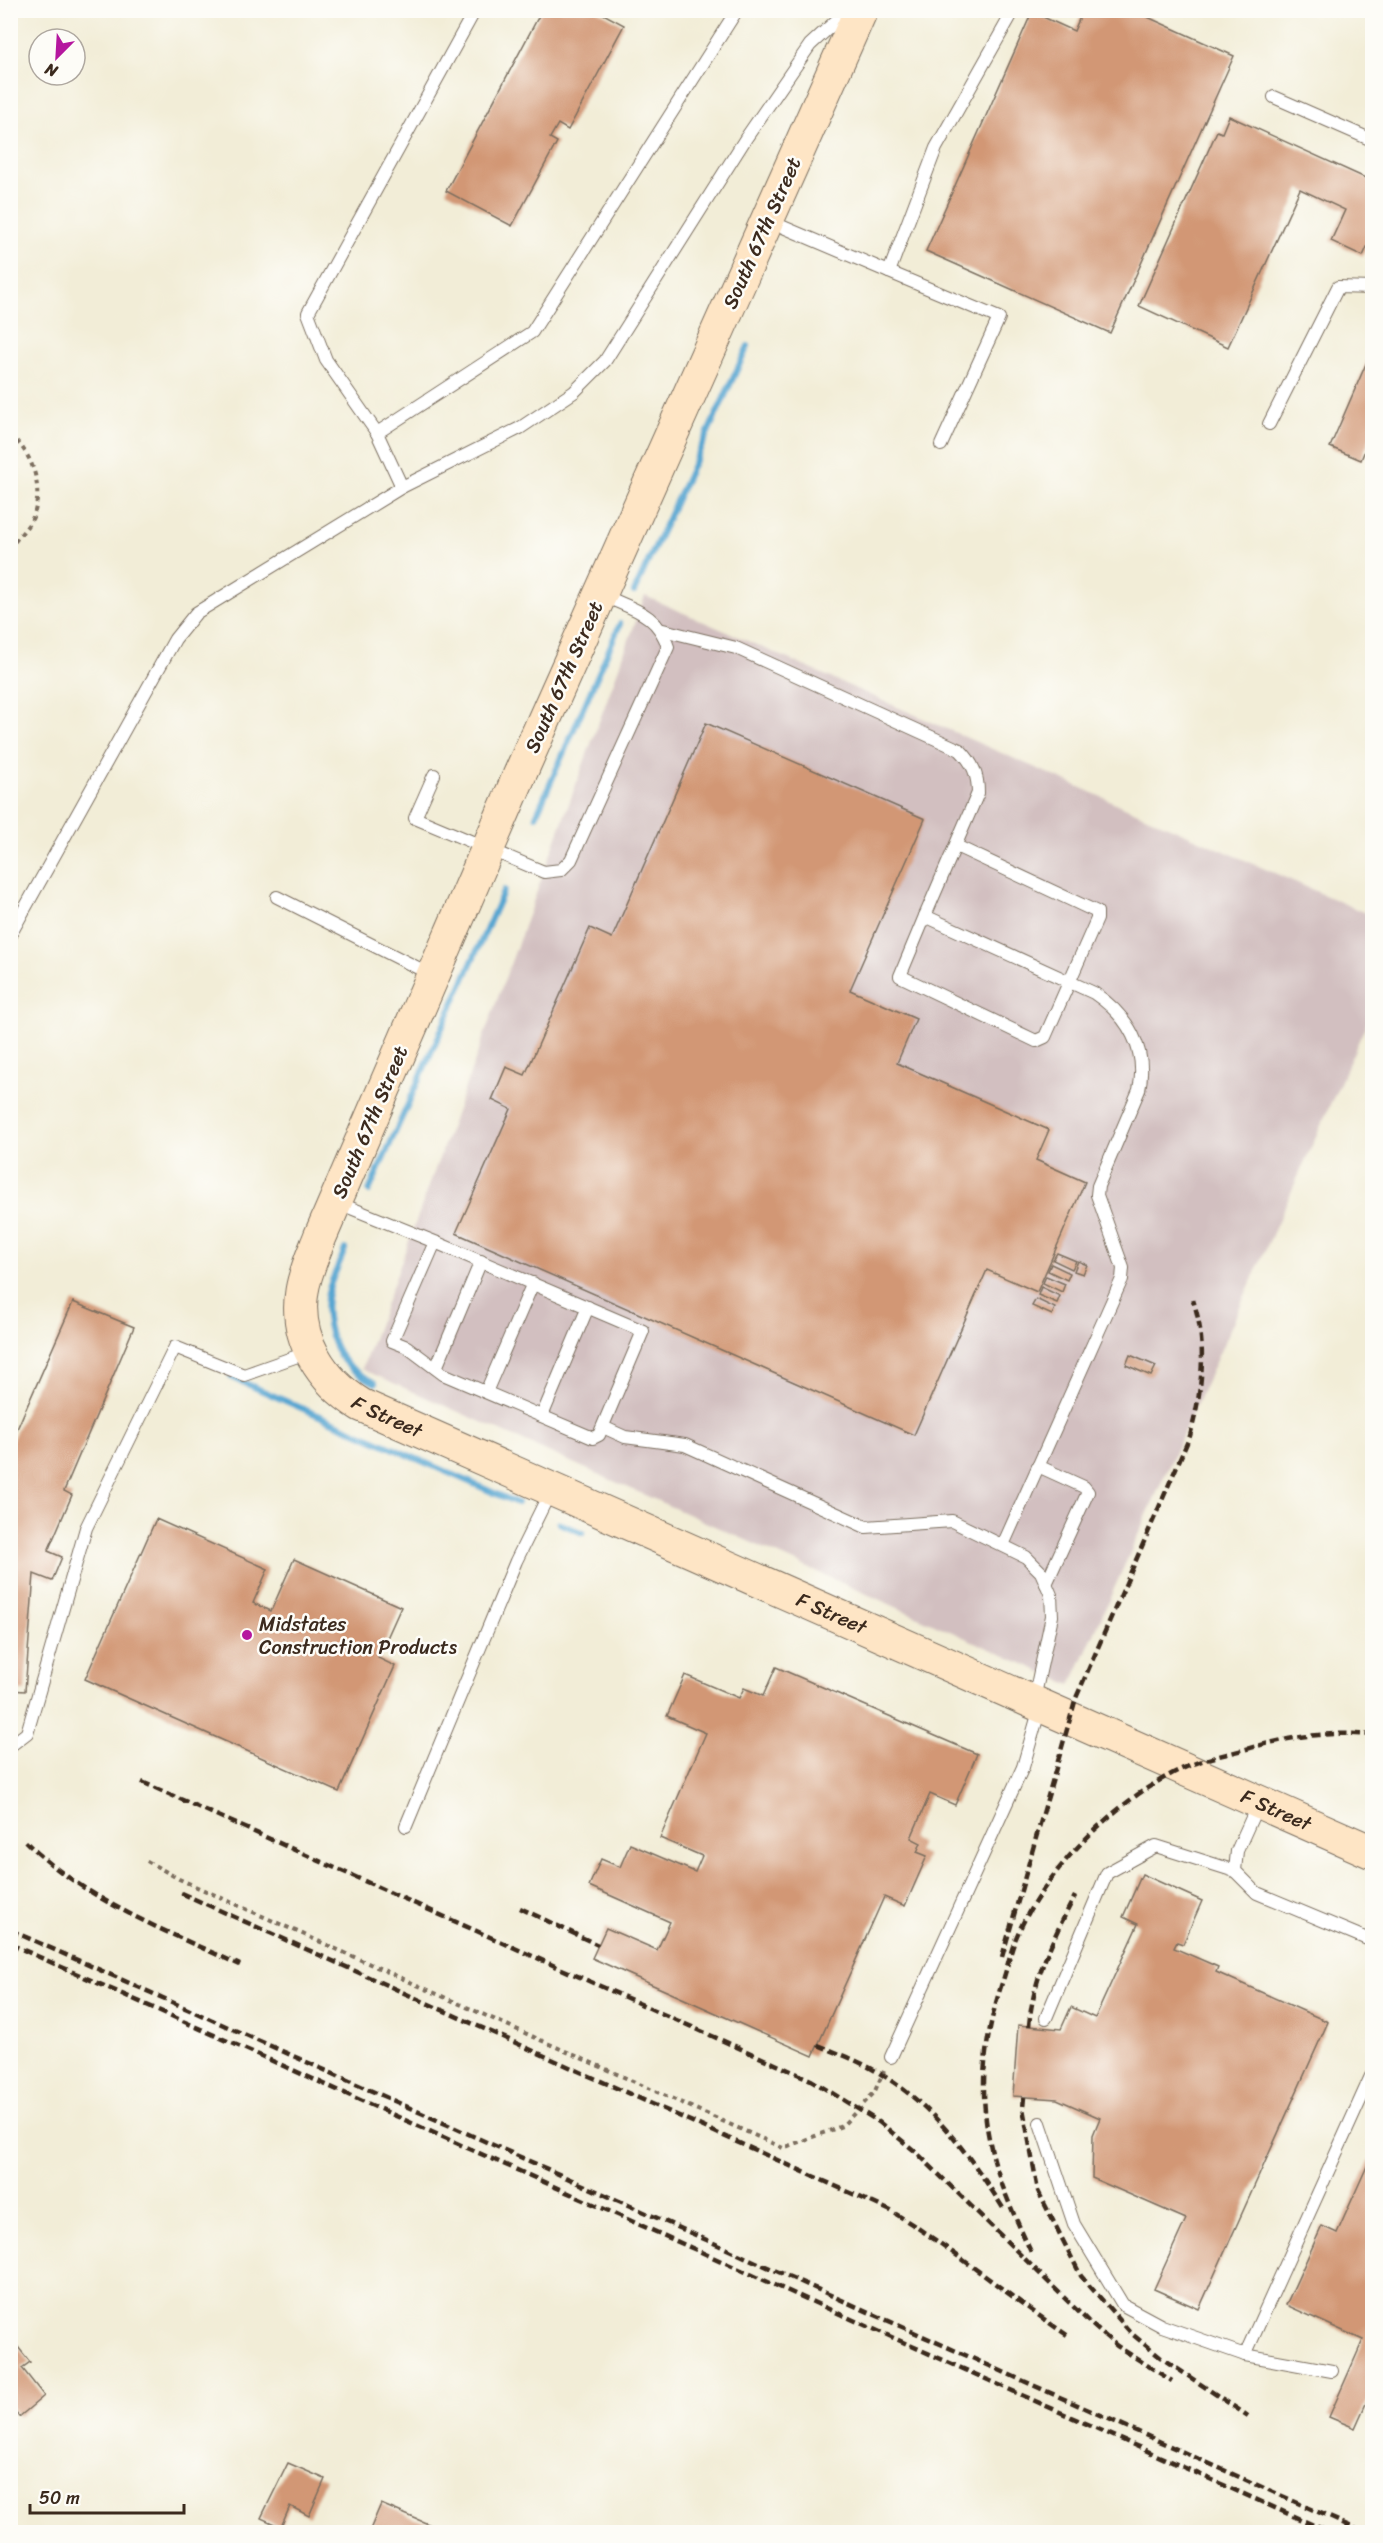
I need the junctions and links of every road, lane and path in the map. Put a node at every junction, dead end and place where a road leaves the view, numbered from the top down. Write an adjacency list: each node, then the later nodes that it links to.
1 (475, 10): 12 (lane)
2 (737, 10): 12 (lane)
3 (848, 10): 15 (lane)
4 (861, 10): 8 (street, South 67th Street)
5 (1014, 10): 9 (lane)
6 (1274, 98): 7 (lane)
7 (1372, 140)
8 (767, 220): 9 (lane); 17 (street, South 67th Street)
9 (889, 272): 14 (lane)
10 (1372, 288): 11 (lane)
11 (1269, 424)
12 (377, 433): 15 (lane)
13 (10, 435): 16 (path)
14 (941, 445)
15 (402, 488): 24 (lane)
16 (10, 548)
17 (601, 594): 18 (lane); 21 (street, South 67th Street)
18 (663, 630): 20 (lane); 21 (lane)
19 (434, 775): 21 (lane)
20 (956, 846): 23 (lane); 26 (lane)
21 (488, 849): 25 (street, South 67th Street)
22 (277, 897): 25 (lane)
23 (925, 916): 26 (lane); 26 (lane)
24 (10, 935)
25 (433, 975): 27 (street, South 67th Street)
26 (1070, 982): 37 (lane)
27 (336, 1202): 28 (lane); 32 (street, South 67th Street)
28 (435, 1242): 29 (lane); 33 (lane)
29 (481, 1262): 30 (lane); 33 (lane)
30 (533, 1283): 31 (lane); 34 (lane)
31 (588, 1307): 35 (lane); 36 (lane)
32 (310, 1352): 38 (street, F Street); 42 (lane)
33 (436, 1368): 34 (lane)
34 (486, 1392): 35 (lane)
35 (542, 1416): 36 (lane)
36 (603, 1427): 39 (lane)
37 (1038, 1466): 39 (lane); 40 (lane)
38 (552, 1489): 41 (street, F Street); 44 (lane)
39 (1002, 1545): 40 (lane)
40 (1046, 1584): 41 (lane)
41 (1037, 1702): 43 (street, F Street); 50 (lane)
42 (10, 1746)
43 (1259, 1801): 45 (street, F Street); 47 (lane)
44 (406, 1826)
45 (1372, 1852)
46 (147, 1861): 50 (path)
47 (1235, 1871): 48 (lane); 49 (lane)
48 (1372, 1941)
49 (1046, 2018)
50 (891, 2057)
51 (1372, 2074): 53 (lane)
52 (1040, 2123): 53 (lane)
53 (1245, 2355): 54 (lane)
54 (1332, 2371)

